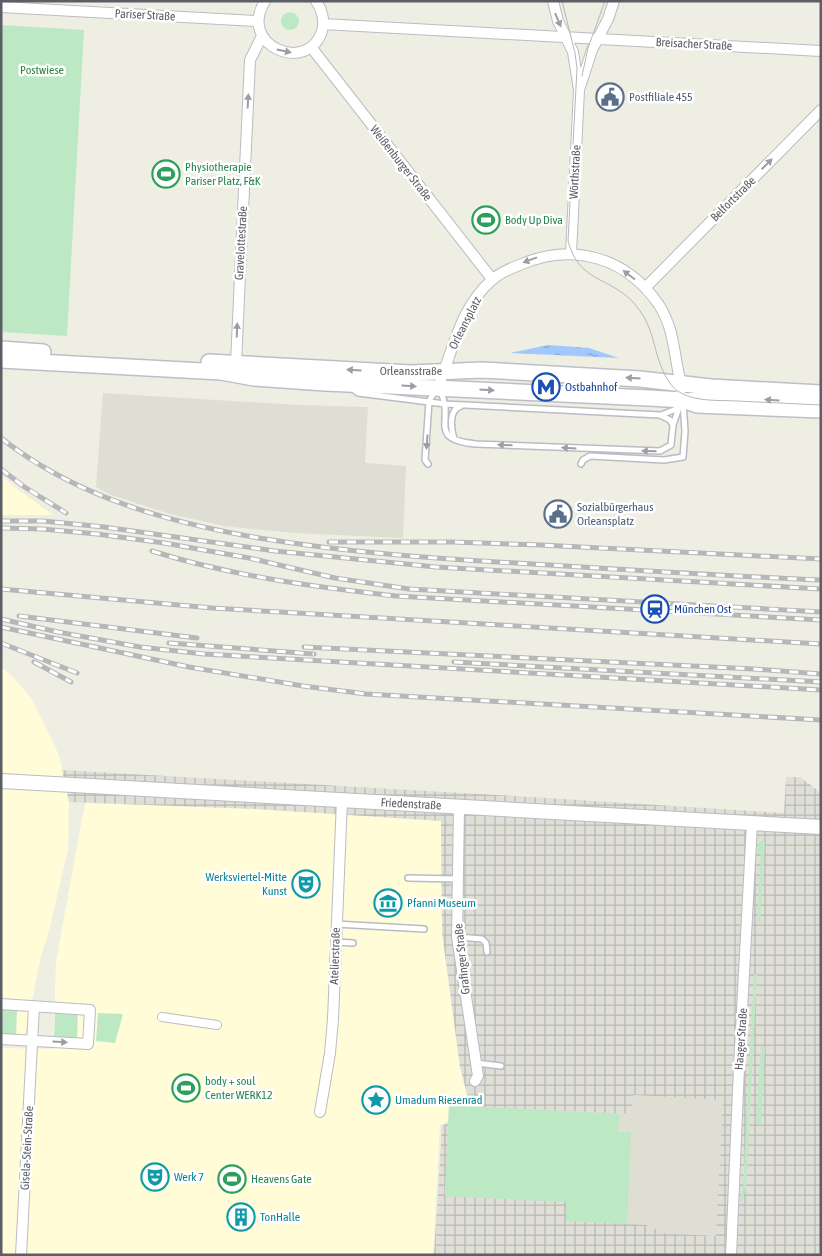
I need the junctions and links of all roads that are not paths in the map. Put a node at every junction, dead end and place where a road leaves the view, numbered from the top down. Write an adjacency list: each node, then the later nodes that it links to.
1 (265, 1): 6 (street)
2 (553, 1): 9 (street, Wörthstraße, one-way to 9)
3 (614, 1): 10 (street, Wörthstraße)
4 (319, 3): 7 (street)
5 (1, 7): 6 (street, Pariser Straße)
6 (258, 21): 8 (street)
7 (323, 24): 9 (street); 11 (street)
8 (262, 36): 11 (street, one-way to 11); 21 (street, Gravelottestraße, one-way to 8)
9 (566, 38): 10 (street, Breisacher Straße); 13 (street, Wörthstraße)
10 (596, 40): 12 (street, Breisacher Straße); 13 (street, Wörthstraße)
11 (311, 46): 16 (street, Weißenburger Straße)
12 (821, 51)
13 (579, 90): 15 (street, Wörthstraße)
14 (821, 110): 17 (street, Belfortstraße, one-way to 14)
15 (571, 253): 16 (street, Orleansplatz, one-way to 16); 17 (street, Orleansplatz, one-way to 15)
16 (492, 279): 23 (street, Orleansplatz)
17 (645, 288): 28 (street, Orleansplatz)
18 (1, 349): 21 (main road, Orleansstraße)
19 (1, 354): 21 (lane)
20 (1, 360): 21 (main road, Orleansstraße)
21 (236, 368): 22 (main road, Orleansstraße); 24 (lane); 27 (main road, Orleansstraße)
22 (325, 368): 25 (lane); 26 (main road, Orleansstraße, one-way to 22)
23 (445, 371): 26 (main road, Orleansstraße); 26 (street, Orleansplatz); 28 (main road, Orleansstraße, one-way to 23)
24 (290, 373)
25 (306, 374)
26 (430, 381): 27 (main road, Orleansstraße, one-way to 26); 30 (lane, Orleansplatz); 32 (lane); 34 (main road, Orleansstraße, one-way to 34)
27 (345, 384): 30 (lane, Orleansstraße)
28 (681, 384): 29 (main road, Orleansstraße); 34 (street, Orleansplatz)
29 (821, 393)
30 (429, 401): 32 (lane); 39 (lane, one-way to 39)
31 (821, 402): 34 (lane, one-way to 34)
32 (444, 404): 33 (lane); 38 (lane)
33 (465, 405): 36 (lane); 38 (lane)
34 (685, 405): 35 (main road, Orleansstraße); 36 (lane, Orleansstraße); 37 (lane, Orleansplatz); 40 (lane, Orleansplatz)
35 (821, 410)
36 (661, 415): 37 (lane)
37 (673, 425): 38 (lane, Orleansplatz, one-way to 38)
38 (454, 440)
39 (428, 464)
40 (581, 464)
41 (1, 782): 42 (street, Friedenstraße)
42 (342, 800): 43 (street, Friedenstraße); 48 (street, Atelierstraße)
43 (459, 806): 44 (street, Friedenstraße); 47 (street, Grafinger Straße)
44 (752, 823): 45 (street, Friedenstraße); 65 (street, Haager Straße)
45 (821, 827)
46 (408, 878): 47 (lane)
47 (457, 879): 50 (street, Grafinger Straße)
48 (336, 924): 49 (lane); 51 (street, Atelierstraße)
49 (424, 929)
50 (457, 937): 53 (lane); 60 (street, Grafinger Straße)
51 (335, 942): 52 (lane); 63 (street, Atelierstraße)
52 (353, 943)
53 (487, 952)
54 (1, 1004): 55 (street)
55 (34, 1006): 59 (street, Gisela-Stein-Straße); 59 (street, one-way to 55)
56 (162, 1017): 57 (street)
57 (217, 1025)
58 (1, 1039): 59 (street)
59 (32, 1041): 64 (street, Gisela-Stein-Straße)
60 (475, 1063): 61 (lane); 62 (street, Grafinger Straße)
61 (501, 1066)
62 (475, 1081)
63 (320, 1112)
64 (21, 1255)
65 (731, 1255)

